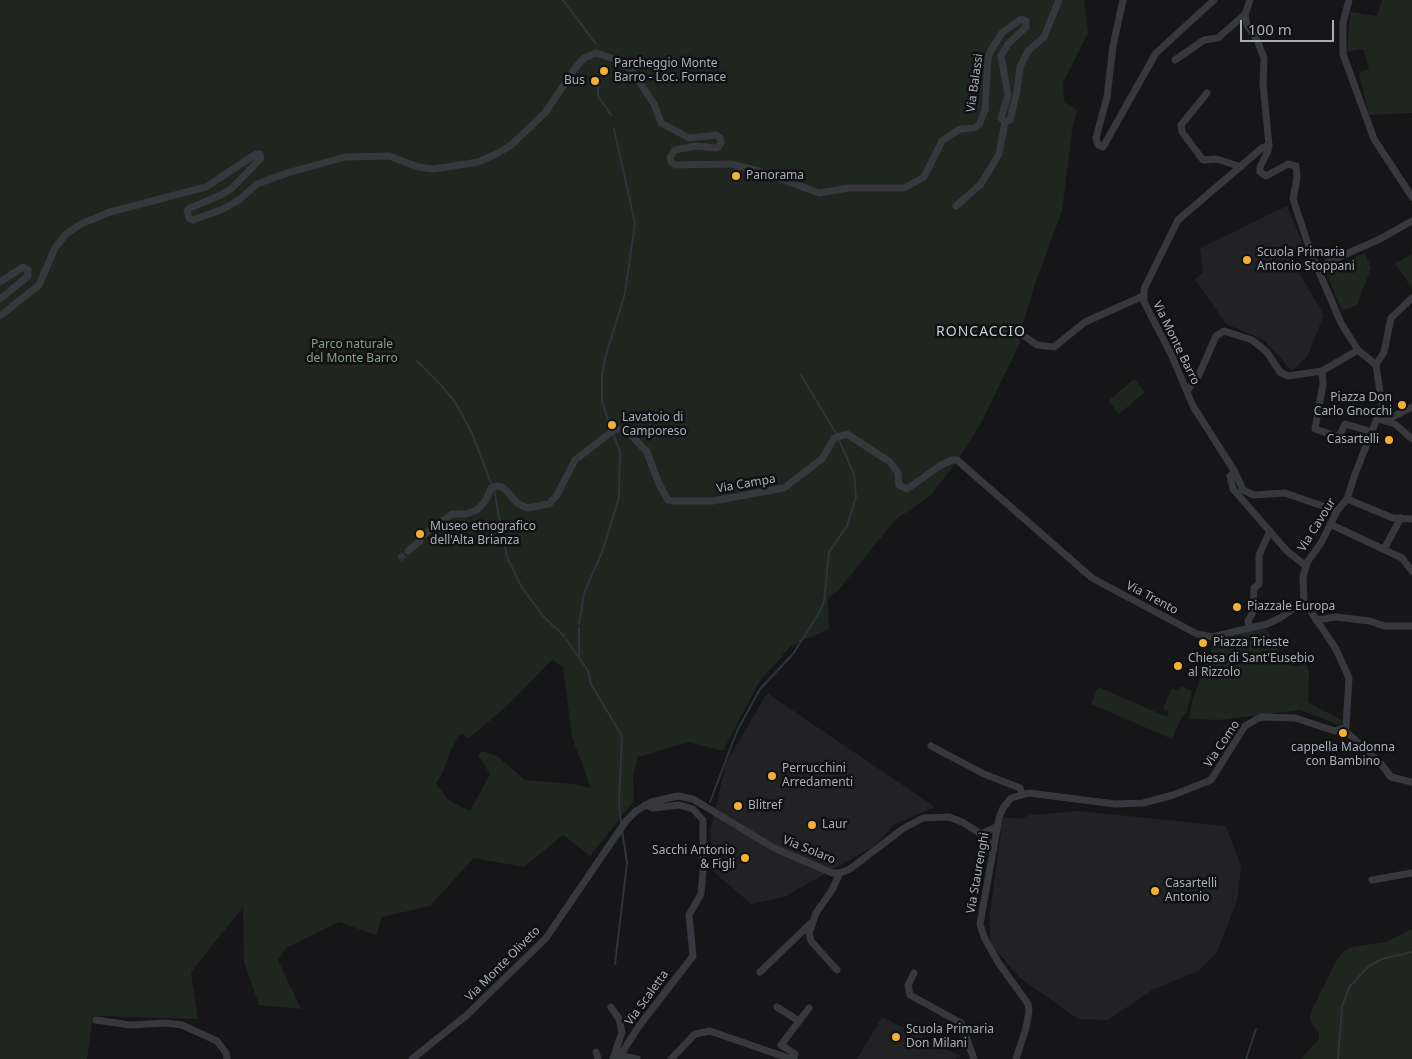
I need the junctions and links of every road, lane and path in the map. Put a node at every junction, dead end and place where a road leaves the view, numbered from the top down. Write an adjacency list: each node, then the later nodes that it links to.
1 (1059, 0): 9 (street)
2 (1123, 0): 3 (street)
3 (1214, 0)
4 (1250, 0): 6 (street)
5 (1349, 0): 12 (street)
6 (1245, 14): 7 (street); 10 (street)
7 (1175, 60)
8 (1207, 94): 11 (street)
9 (1005, 122): 13 (street); 20 (street, Via Balassi)
10 (1269, 145): 11 (street, Via Monte Barro); 15 (street)
11 (1241, 167): 17 (street, Via Monte Barro)
12 (1412, 197)
13 (956, 206)
14 (1412, 221): 15 (street)
15 (1317, 266): 22 (street)
16 (0, 282): 19 (street)
17 (1143, 296): 21 (street); 25 (street, Via Monte Barro)
18 (1412, 298): 23 (street)
19 (0, 300)
20 (0, 316)
21 (1006, 330)
22 (1358, 350): 23 (street); 24 (street)
23 (1376, 365): 27 (street, Via Cavour)
24 (1322, 371): 25 (street); 29 (street)
25 (1187, 392): 31 (street, Via Monte Barro)
26 (1412, 407): 28 (street)
27 (1378, 419): 28 (street); 32 (street, Via Cavour)
28 (1385, 421): 30 (street)
29 (1366, 430)
30 (1412, 439)
31 (1235, 472): 33 (street, Via Monte Barro); 37 (street)
32 (1348, 499): 33 (street, Via Cavour); 34 (street)
33 (1337, 511): 36 (street, Via Cavour)
34 (1401, 518): 35 (street); 40 (street)
35 (1412, 519)
36 (1330, 524): 40 (street); 42 (street, Via Cavour)
37 (1270, 531): 42 (street); 48 (street)
38 (425, 534): 44 (street, Via Campa)
39 (420, 541): 41 (street)
40 (1384, 549): 43 (street)
41 (408, 551)
42 (1306, 566): 45 (street, Via Cavour)
43 (1412, 571)
44 (1092, 578): 48 (street, Via Trento)
45 (1304, 601): 46 (street); 48 (street)
46 (1316, 620): 47 (street); 49 (street)
47 (1412, 626)
48 (1249, 629)
49 (1343, 729): 51 (street); 52 (street, Via Como)
50 (931, 746): 52 (street)
51 (1412, 782)
52 (1022, 793): 54 (street)
53 (648, 803): 58 (street, Via Solaro); 69 (street, Via Scaletta); 71 (street, Via Monte Oliveto)
54 (998, 826): 55 (street); 56 (street, Via Staurenghi)
55 (981, 834): 56 (street, Via Solaro); 58 (street, Via Solaro)
56 (994, 848): 77 (street, Via Staurenghi)
57 (1412, 872): 59 (street)
58 (840, 873): 60 (street)
59 (1372, 880)
60 (811, 924): 61 (street); 62 (street)
61 (837, 970)
62 (760, 972)
63 (914, 973): 76 (street)
64 (611, 1007): 72 (street, Via Scaletta)
65 (777, 1007): 68 (street)
66 (809, 1008): 68 (street)
67 (96, 1020): 70 (street)
68 (799, 1021): 75 (street)
69 (620, 1057): 73 (street)
70 (228, 1059)
71 (412, 1059)
72 (613, 1059)
73 (638, 1059)
74 (671, 1059): 75 (street)
75 (793, 1059)
76 (974, 1059)
77 (1016, 1059)

